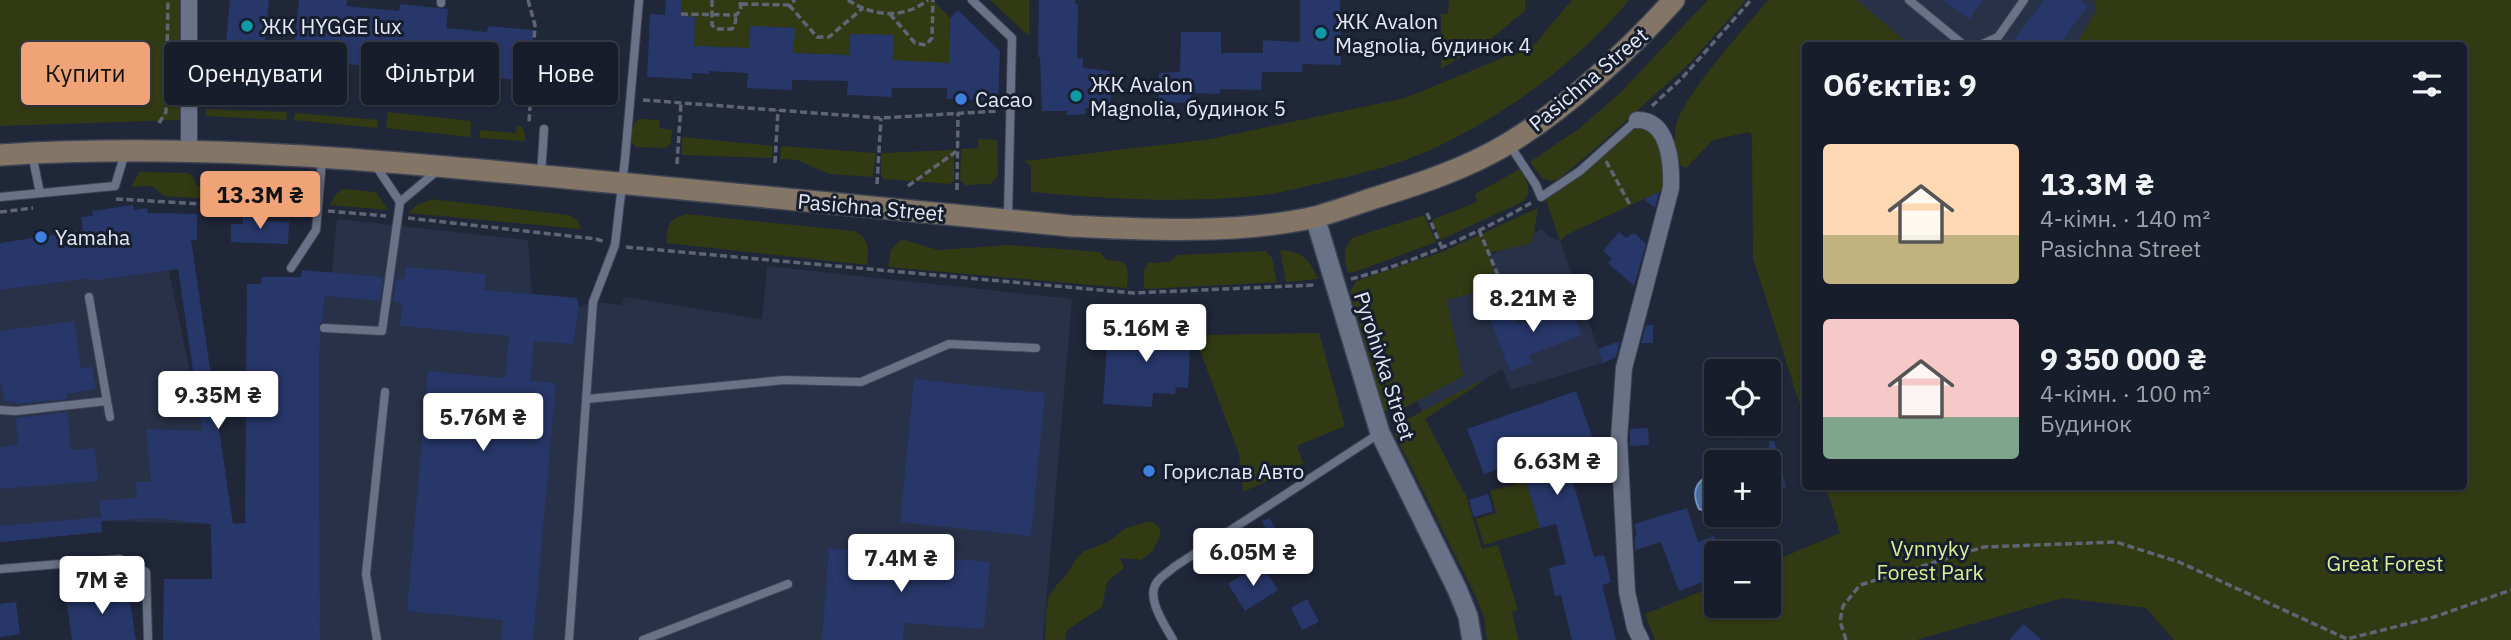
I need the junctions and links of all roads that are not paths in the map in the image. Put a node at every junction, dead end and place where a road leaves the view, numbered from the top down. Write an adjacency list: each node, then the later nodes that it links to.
1 (189, 0): 13 (street)
2 (639, 0): 20 (lane)
3 (972, 0): 25 (lane)
4 (1674, 0): 11 (main road, Pasichna Street)
5 (1909, 0): 7 (lane)
6 (2024, 0): 8 (lane)
7 (1960, 42)
8 (1987, 42)
9 (1637, 120): 11 (lane); 44 (street)
10 (544, 129): 19 (lane)
11 (1508, 143): 24 (main road, Pasichna Street)
12 (126, 150): 13 (main road, Pasichna Street); 14 (main road, Pasichna Street); 21 (lane)
13 (189, 151): 16 (main road, Pasichna Street)
14 (32, 153): 15 (main road, Pasichna Street); 21 (lane)
15 (0, 155)
16 (322, 157): 17 (main road, Pasichna Street); 26 (lane)
17 (372, 160): 18 (main road, Pasichna Street); 23 (lane)
18 (443, 166): 19 (main road, Pasichna Street); 23 (lane)
19 (541, 176): 20 (main road, Pasichna Street)
20 (623, 183): 25 (main road, Pasichna Street); 31 (lane)
21 (40, 193): 22 (lane)
22 (0, 197)
23 (400, 202): 28 (lane)
24 (1315, 217): 25 (main road, Pasichna Street); 35 (street, Pyrohivka Street)
25 (1007, 220)
26 (291, 268)
27 (89, 297): 32 (lane)
28 (324, 328)
29 (1037, 348): 31 (lane)
30 (385, 393): 39 (lane)
31 (587, 399): 40 (lane)
32 (107, 401): 33 (lane); 34 (lane)
33 (0, 410)
34 (110, 417)
35 (1380, 433): 42 (lane); 43 (street, Pyrohivka Street)
36 (0, 569): 38 (lane)
37 (788, 584): 41 (lane)
38 (148, 640)
39 (377, 640)
40 (569, 640)
41 (643, 640)
42 (1173, 640)
43 (1472, 640)
44 (1641, 640)

